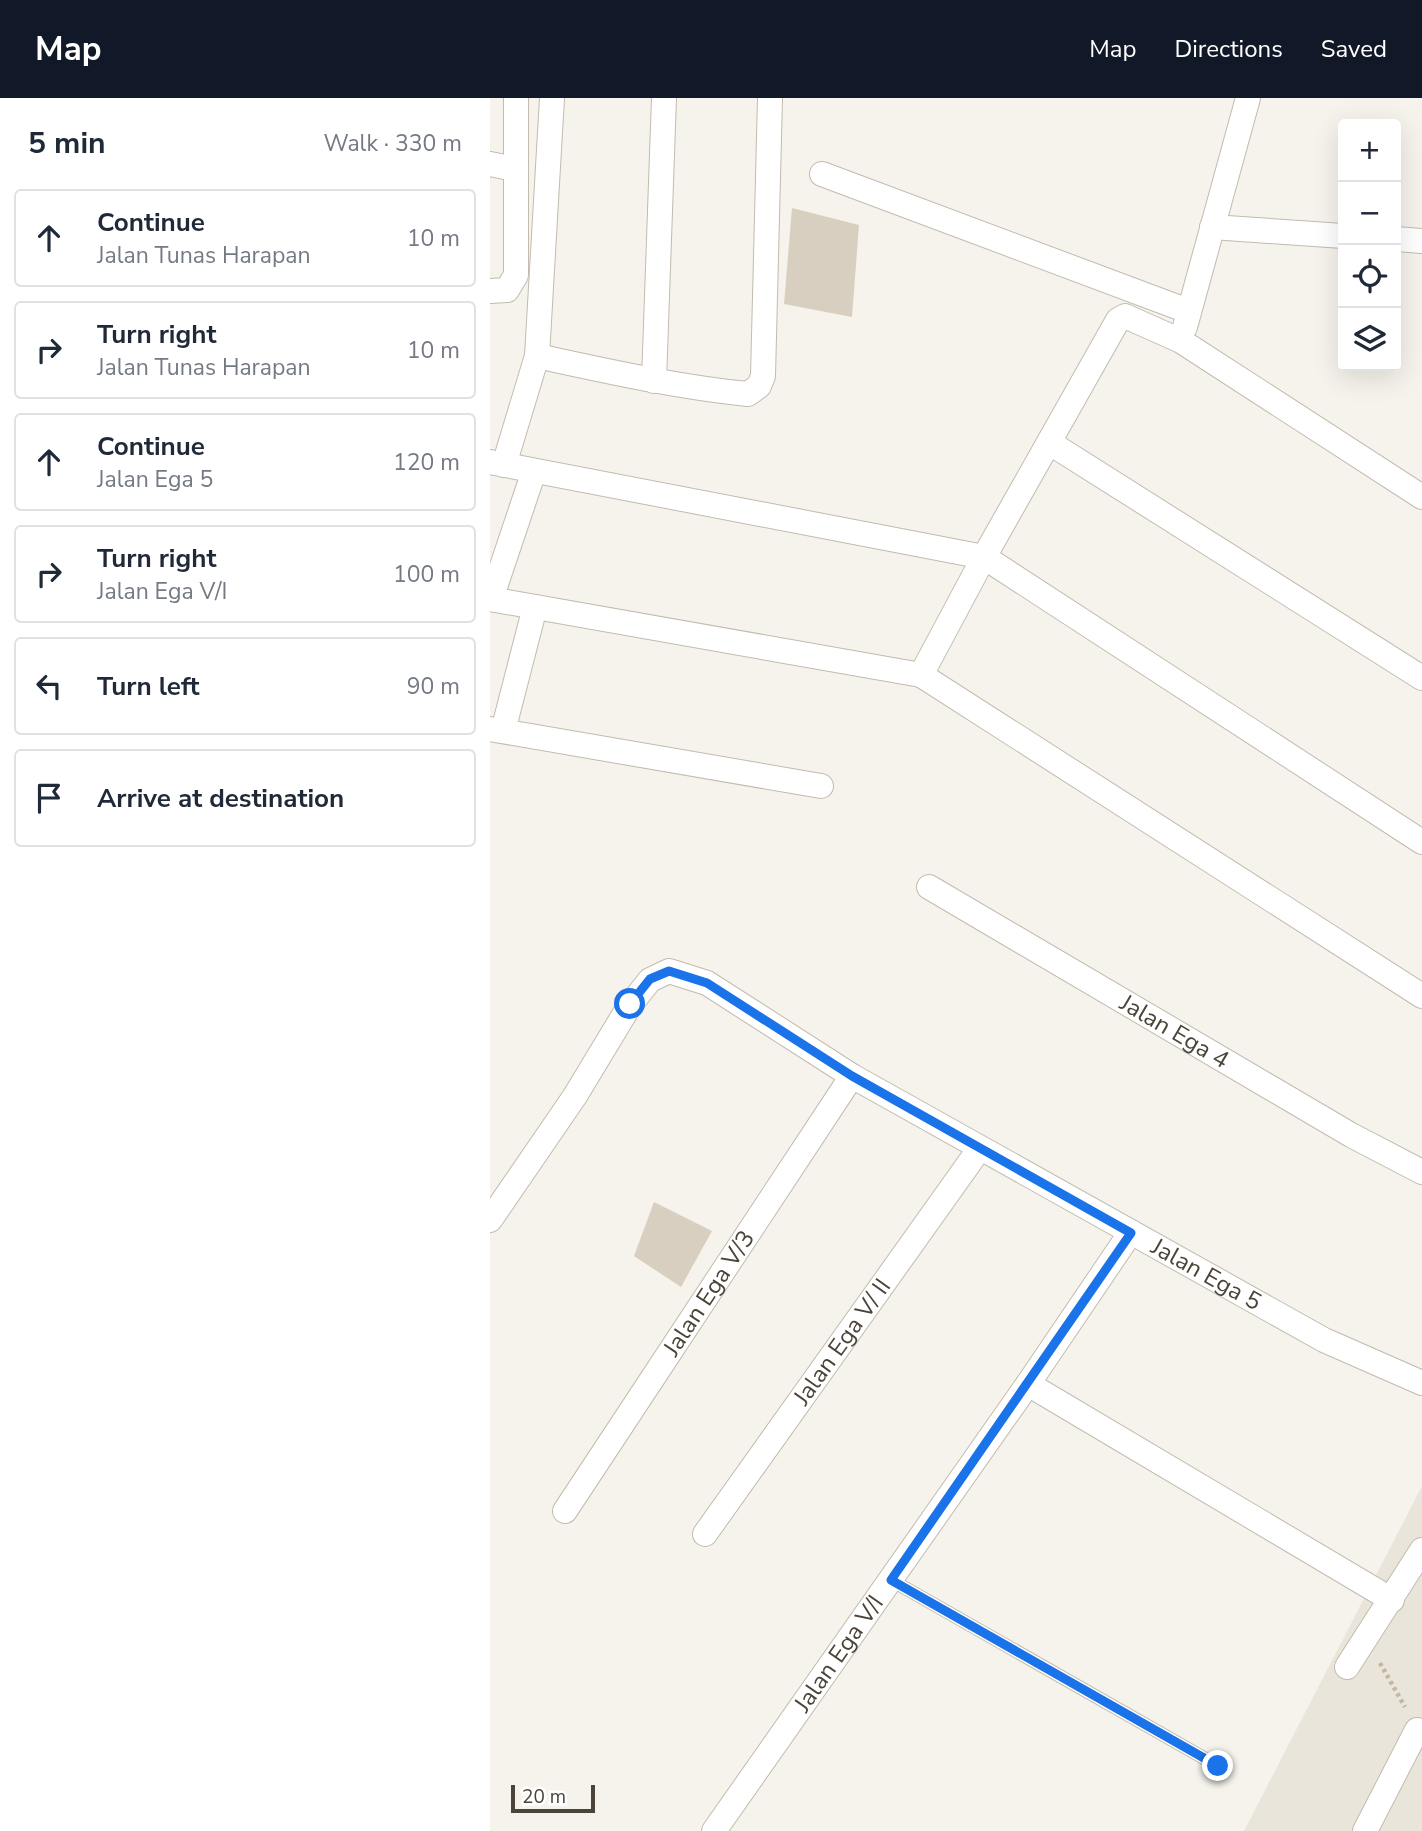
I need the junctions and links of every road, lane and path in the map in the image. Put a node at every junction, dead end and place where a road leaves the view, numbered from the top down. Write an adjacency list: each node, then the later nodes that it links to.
1 (516, 98): 7 (street)
2 (552, 98): 16 (street)
3 (664, 98): 17 (street)
4 (769, 98): 17 (street)
5 (1248, 98): 9 (street)
6 (490, 164): 7 (street)
7 (515, 169): 13 (street)
8 (822, 174): 14 (street)
9 (1212, 227): 10 (street); 14 (street)
10 (1338, 236)
11 (1401, 239): 12 (street)
12 (1422, 241)
13 (490, 291)
14 (1188, 311): 15 (street)
15 (1181, 341): 18 (street); 21 (street)
16 (537, 356): 17 (street); 19 (street)
17 (654, 381)
18 (1050, 443): 22 (street); 26 (street)
19 (497, 463): 20 (street)
20 (534, 471): 22 (street); 23 (street)
21 (1422, 497)
22 (984, 557): 25 (street); 29 (street)
23 (491, 599): 24 (street)
24 (535, 607): 25 (street); 27 (street)
25 (920, 675): 31 (street)
26 (1422, 678)
27 (496, 730): 28 (street)
28 (821, 786)
29 (1422, 842)
30 (929, 887): 34 (street, Jalan Ega 4)
31 (1422, 996)
32 (852, 1076): 33 (street, Jalan Ega 5); 35 (street, Jalan Ega 5); 39 (street, Jalan Ega V/3)
33 (980, 1148): 36 (street, Jalan Ega 5); 40 (street, Jalan Ega V/ II)
34 (1422, 1172)
35 (490, 1220)
36 (1131, 1233): 37 (street, Jalan Ega 5); 38 (street, Jalan Ega V/I)
37 (1422, 1382)
38 (1028, 1384): 42 (street, Jalan Ega V/I); 43 (street)
39 (565, 1511)
40 (705, 1534)
41 (1422, 1550): 43 (street)
42 (891, 1580): 47 (lane); 48 (street, Jalan Ega V/I)
43 (1392, 1600): 44 (street)
44 (1367, 1638): 45 (street); 46 (path)
45 (1347, 1667)
46 (1420, 1731): 49 (street)
47 (1218, 1766)
48 (714, 1831)
49 (1365, 1831)

